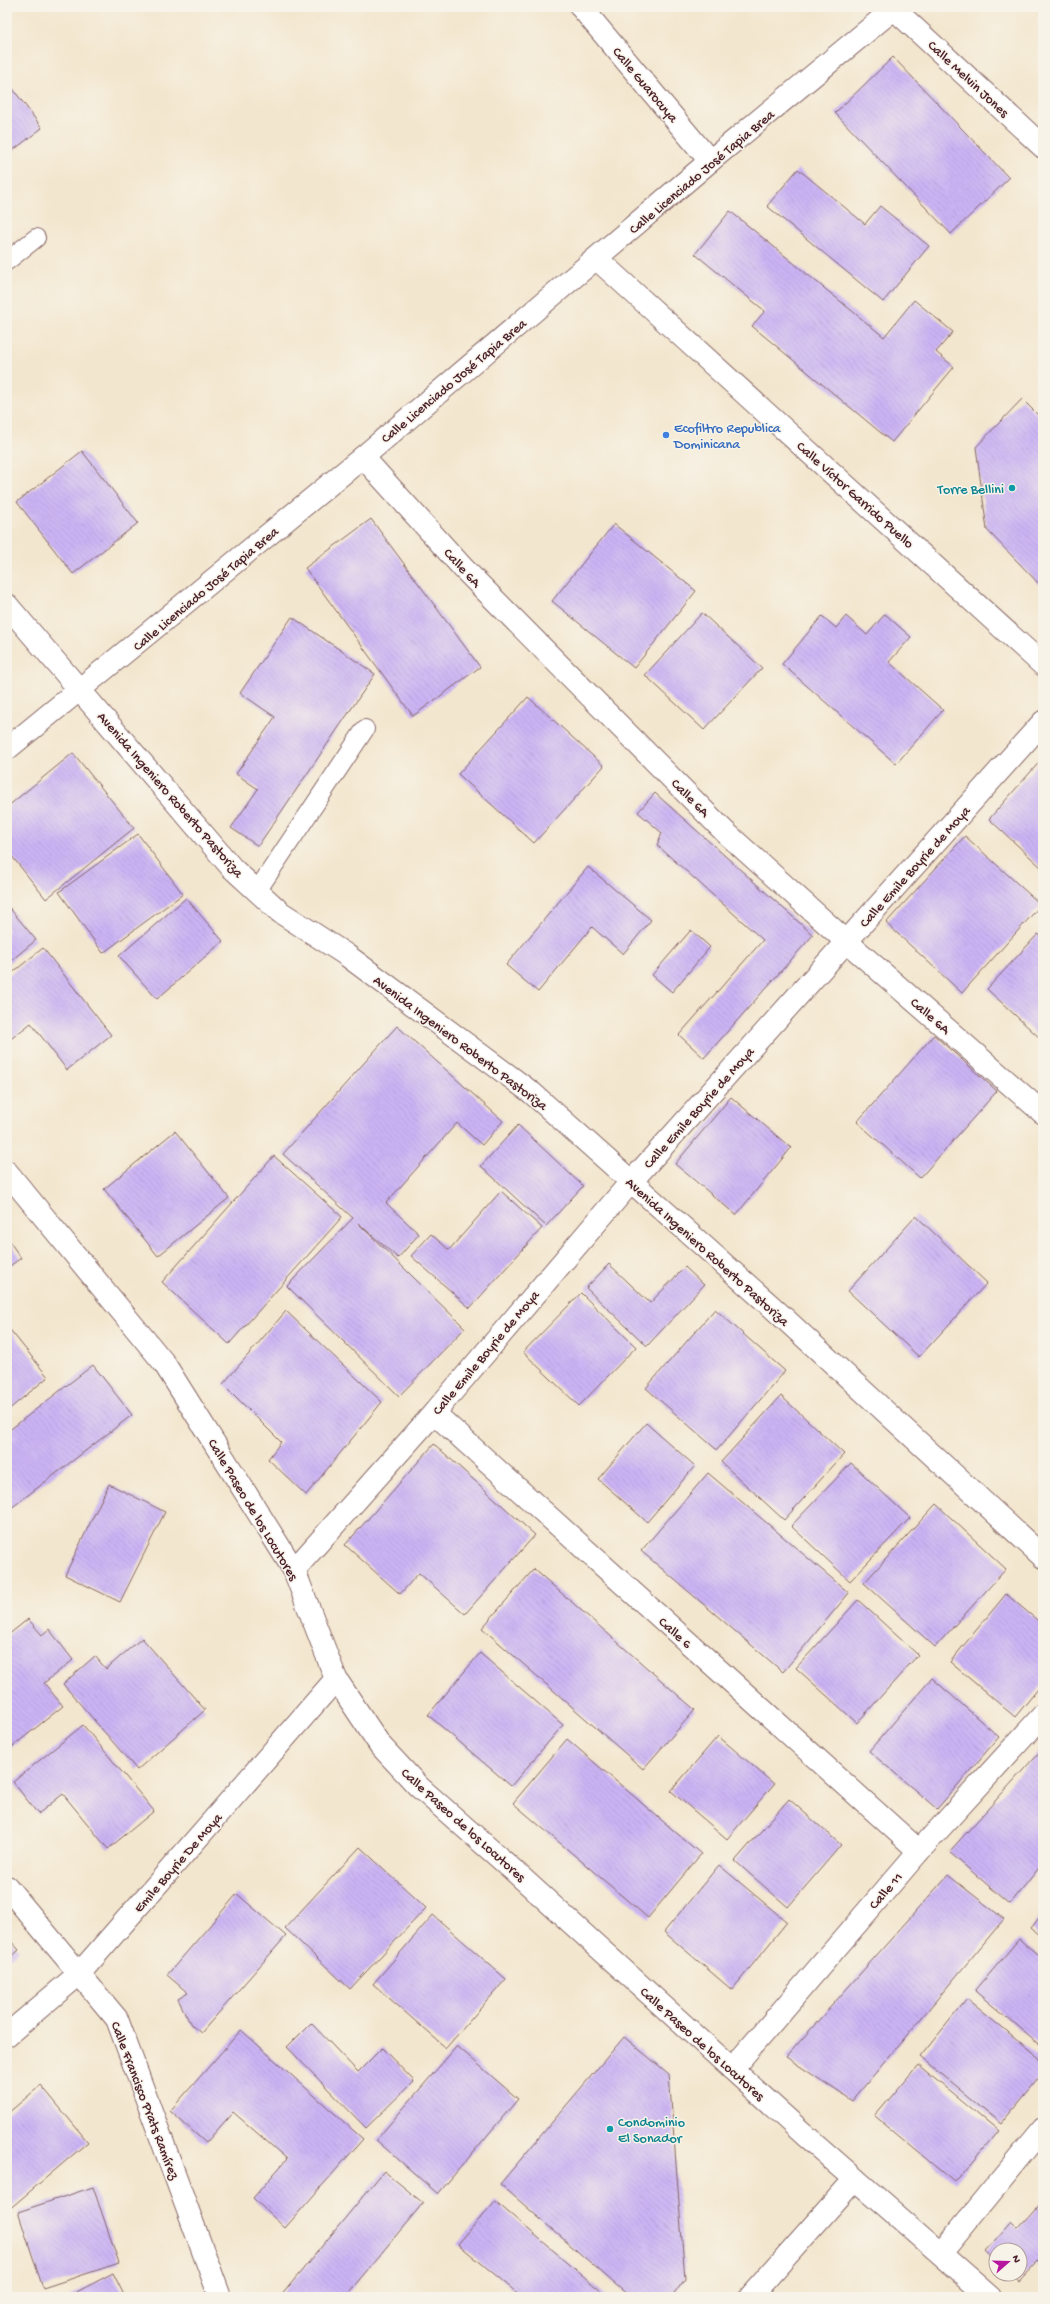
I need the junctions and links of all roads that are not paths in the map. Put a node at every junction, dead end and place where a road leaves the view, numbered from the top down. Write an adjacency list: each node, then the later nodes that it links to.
1 (581, 7): 4 (street, Calle Guarocuya)
2 (895, 8): 3 (street, Calle Melvin Jones); 4 (street, Calle Licenciado José Tapia Brea)
3 (1043, 147)
4 (710, 161): 6 (street, Calle Licenciado José Tapia Brea)
5 (36, 238): 7 (lane)
6 (597, 259): 8 (street, Calle Licenciado José Tapia Brea); 10 (street, Calle Víctor Garrido Puello)
7 (7, 261)
8 (363, 457): 11 (street, Calle Licenciado José Tapia Brea); 16 (street, Calle 6A)
9 (7, 605): 11 (street, Avenida Ingeniero Roberto Pastoriza)
10 (1043, 665)
11 (81, 690): 14 (street, Calle Licenciado José Tapia Brea); 15 (street, Avenida Ingeniero Roberto Pastoriza)
12 (1043, 722): 16 (street, Calle Emile Boyrie de Moya)
13 (365, 729): 15 (lane)
14 (7, 749)
15 (257, 891): 19 (street, Avenida Ingeniero Roberto Pastoriza)
16 (846, 942): 17 (street, Calle 6A); 19 (street, Calle Emile Boyrie de Moya)
17 (1043, 1113)
18 (7, 1172): 22 (street, Calle Paseo de los Locutores)
19 (630, 1183): 20 (street, Calle Emile Boyrie de Moya); 21 (street, Avenida Ingeniero Roberto Pastoriza)
20 (434, 1413): 22 (street, Calle Emile Boyrie de Moya); 25 (street, Calle 6)
21 (1043, 1557)
22 (294, 1570): 23 (street, Calle Paseo de los Locutores)
23 (336, 1679): 27 (street, Emile Boyrie De Moya); 29 (street, Calle Paseo de los Locutores)
24 (1043, 1715): 25 (street, Calle 11)
25 (919, 1851): 29 (street, Calle 11)
26 (7, 1887): 27 (street, Calle Francisco Prats Ramírez)
27 (79, 1974): 28 (street, Emile Boyrie De Moya); 33 (street, Calle Francisco Prats Ramírez)
28 (7, 2035)
29 (732, 2069): 31 (street, Calle Paseo de los Locutores)
30 (1043, 2129): 32 (street)
31 (855, 2179): 32 (street, Calle Paseo de los Locutores); 34 (street)
32 (941, 2253): 35 (street, Calle Paseo de los Locutores)
33 (220, 2297)
34 (750, 2297)
35 (990, 2297)

